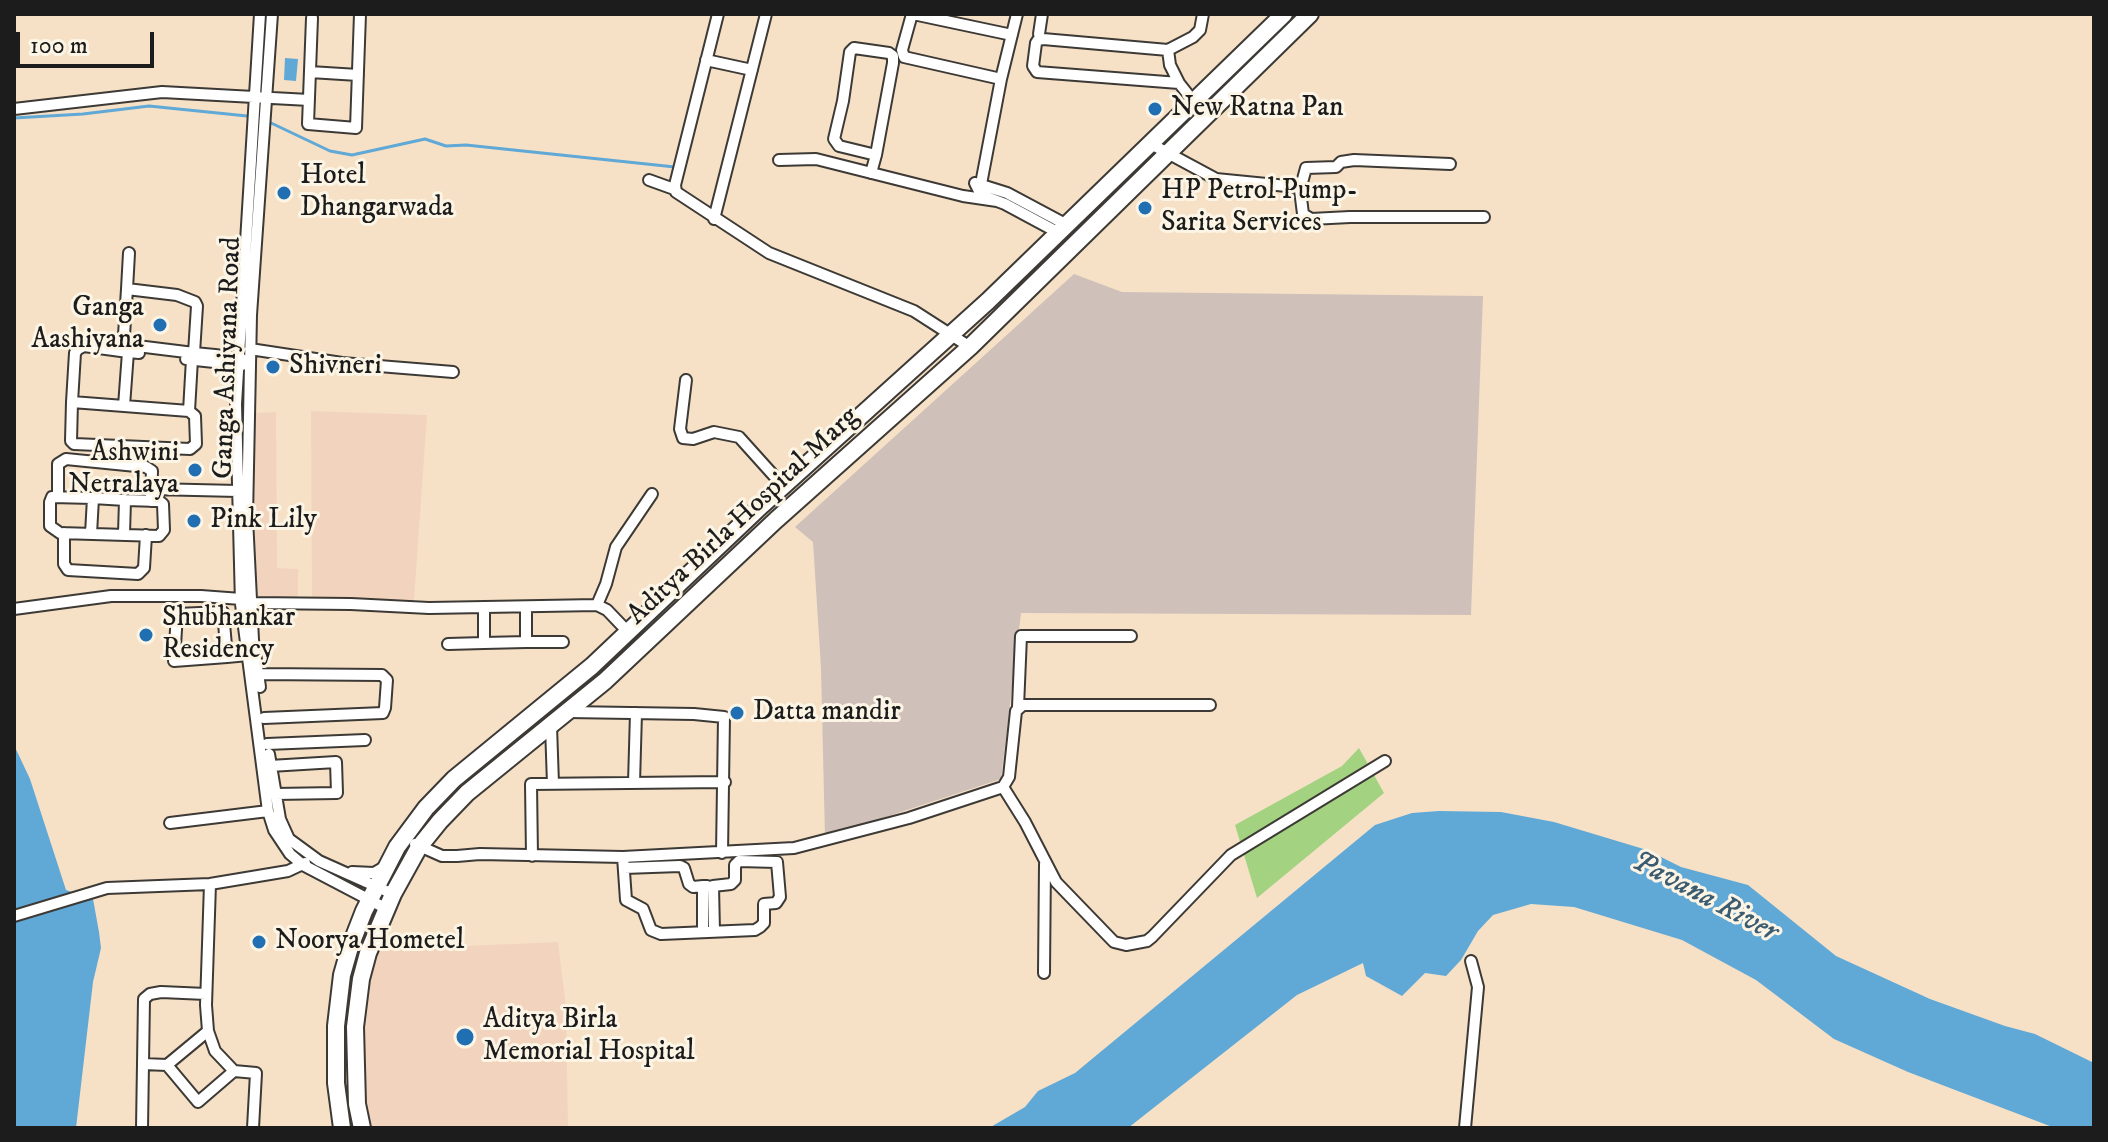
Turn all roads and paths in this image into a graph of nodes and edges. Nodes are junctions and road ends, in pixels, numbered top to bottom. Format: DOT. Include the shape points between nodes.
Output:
graph roads {
  1 [pos="260,14"];
  2 [pos="272,14"];
  3 [pos="360,14"];
  4 [pos="718,14"];
  5 [pos="766,14"];
  6 [pos="913,14"];
  7 [pos="1017,14"];
  8 [pos="1042,14"];
  9 [pos="1203,14"];
  10 [pos="1284,14"];
  11 [pos="1310,14"];
  12 [pos="312,18"];
  13 [pos="1039,34"];
  14 [pos="1012,35"];
  15 [pos="1168,50"];
  16 [pos="706,60"];
  17 [pos="752,70"];
  18 [pos="310,72"];
  19 [pos="358,75"];
  20 [pos="1001,79"];
  21 [pos="1179,83"];
  22 [pos="254,97"];
  23 [pos="266,98"];
  24 [pos="309,100"];
  25 [pos="1194,102"];
  26 [pos="14,109"];
  27 [pos="1151,144"];
  28 [pos="1168,154"];
  29 [pos="876,155"];
  30 [pos="779,160"];
  31 [pos="1450,164"];
  32 [pos="871,173"];
  33 [pos="649,180"];
  34 [pos="674,189"];
  35 [pos="1300,190"];
  36 [pos="999,196"];
  37 [pos="1484,217"];
  38 [pos="714,219"];
  39 [pos="1063,229"];
  40 [pos="129,253"];
  41 [pos="127,289"];
  42 [pos="950,336"];
  43 [pos="970,347"];
  44 [pos="128,352"];
  45 [pos="193,356"];
  46 [pos="245,359"];
  47 [pos="453,372"];
  48 [pos="686,380"];
  49 [pos="72,402"];
  50 [pos="124,406"];
  51 [pos="869,410"];
  52 [pos="189,411"];
  53 [pos="883,424"];
  54 [pos="784,487"];
  55 [pos="238,491"];
  56 [pos="652,494"];
  57 [pos="152,495"];
  58 [pos="58,496"];
  59 [pos="93,498"];
  60 [pos="125,500"];
  61 [pos="762,505"];
  62 [pos="776,520"];
  63 [pos="64,533"];
  64 [pos="91,534"];
  65 [pos="124,534"];
  66 [pos="146,535"];
  67 [pos="246,601"];
  68 [pos="597,605"];
  69 [pos="484,607"];
  70 [pos="526,607"];
  71 [pos="14,609"];
  72 [pos="629,633"];
  73 [pos="1131,636"];
  74 [pos="526,642"];
  75 [pos="563,642"];
  76 [pos="484,643"];
  77 [pos="448,644"];
  78 [pos="248,655"];
  79 [pos="227,657"];
  80 [pos="258,674"];
  81 [pos="556,696"];
  82 [pos="1210,705"];
  83 [pos="1018,707"];
  84 [pos="568,712"];
  85 [pos="636,713"];
  86 [pos="264,718"];
  87 [pos="551,726"];
  88 [pos="365,740"];
  89 [pos="267,744"];
  90 [pos="1385,761"];
  91 [pos="270,766"];
  92 [pos="725,782"];
  93 [pos="634,783"];
  94 [pos="553,784"];
  95 [pos="1003,787"];
  96 [pos="275,794"];
  97 [pos="268,811"];
  98 [pos="170,823"];
  99 [pos="403,837"];
  100 [pos="419,847"];
  101 [pos="722,853"];
  102 [pos="532,856"];
  103 [pos="312,857"];
  104 [pos="624,862"];
  105 [pos="1045,862"];
  106 [pos="303,865"];
  107 [pos="388,865"];
  108 [pos="342,871"];
  109 [pos="210,884"];
  110 [pos="708,886"];
  111 [pos="374,894"];
  112 [pos="390,902"];
  113 [pos="14,916"];
  114 [pos="708,932"];
  115 [pos="1471,961"];
  116 [pos="1044,973"];
  117 [pos="206,994"];
  118 [pos="208,1031"];
  119 [pos="143,1064"];
  120 [pos="167,1065"];
  121 [pos="234,1071"];
  122 [pos="142,1128"];
  123 [pos="253,1128"];
  124 [pos="342,1128"];
  125 [pos="362,1128"];
  126 [pos="1465,1128"];
  1 -- 22 [label="street"];
  2 -- 23 [label="street, Ganga Ashiyana Road"];
  3 -- 19 [label="street"];
  4 -- 16 [label="street"];
  5 -- 17 [label="street"];
  6 -- 14 [label="street"];
  6 -- 20 [label="street" via="904,57"];
  7 -- 14 [label="street"];
  8 -- 13 [label="street"];
  9 -- 15 [label="street" via="1200,30"];
  10 -- 25 [label="main road, Aditya Birla Hospital Marg"];
  11 -- 28 [label="main road, Aditya Birla Hospital Marg"];
  12 -- 18 [label="street"];
  14 -- 20 [label="street"];
  15 -- 21 [label="street"];
  15 -- 21 [label="street" via="1038,40 1033,66 1037,72"];
  16 -- 17 [label="street"];
  16 -- 34 [label="street"];
  17 -- 38 [label="street"];
  18 -- 19 [label="street"];
  18 -- 24 [label="street"];
  19 -- 24 [label="street" via="356,128 308,124"];
  20 -- 36 [label="street" via="981,184 975,183 981,195"];
  21 -- 25 [label="street"];
  22 -- 23 [label="street"];
  22 -- 26 [label="street" via="162,92"];
  22 -- 46 [label="street"];
  23 -- 24 [label="street"];
  23 -- 46 [label="street, Ganga Ashiyana Road"];
  25 -- 27 [label="main road, Aditya Birla Hospital Marg"];
  27 -- 28 [label="street"];
  27 -- 39 [label="main road, Aditya Birla Hospital Marg"];
  28 -- 35 [label="street" via="1216,179 1293,185"];
  28 -- 43 [label="main road, Aditya Birla Hospital Marg"];
  29 -- 29 [label="street" via="839,146 834,139 854,48 893,56"];
  29 -- 32 [label="street"];
  30 -- 32 [label="street" via="806,158"];
  31 -- 35 [label="street" via="1354,160 1306,168"];
  32 -- 36 [label="street" via="971,198"];
  33 -- 34 [label="street"];
  34 -- 38 [label="street"];
  35 -- 37 [label="street" via="1303,214 1311,219"];
  36 -- 39 [label="street"];
  38 -- 42 [label="street" via="769,253 914,311"];
  39 -- 42 [label="main road, Aditya Birla Hospital Marg"];
  40 -- 41 [label="street"];
  41 -- 45 [label="street" via="125,342"];
  41 -- 45 [label="street" via="195,302"];
  42 -- 43 [label="street"];
  42 -- 51 [label="main road, Aditya Birla Hospital Marg"];
  43 -- 53 [label="main road, Aditya Birla Hospital Marg"];
  44 -- 45 [label="street"];
  44 -- 49 [label="street" via="78,349"];
  44 -- 50 [label="street"];
  45 -- 46 [label="street"];
  45 -- 52 [label="street"];
  46 -- 47 [label="street"];
  46 -- 55 [label="street"];
  46 -- 67 [label="street, Ganga Ashiyana Road"];
  48 -- 54 [label="street" via="683,438 714,432 739,437"];
  49 -- 50 [label="street"];
  49 -- 52 [label="street" via="74,444 190,449 196,444 195,416"];
  50 -- 52 [label="street"];
  51 -- 53 [label="main road"];
  51 -- 54 [label="main road, Aditya Birla Hospital Marg"];
  53 -- 62 [label="main road, Aditya Birla Hospital Marg"];
  54 -- 61 [label="main road, Aditya Birla Hospital Marg"];
  55 -- 57 [label="street"];
  55 -- 67 [label="street"];
  56 -- 68 [label="street" via="616,547"];
  57 -- 58 [label="street" via="152,471 146,467 66,459 58,464"];
  57 -- 60 [label="street"];
  57 -- 66 [label="street" via="163,504 164,530 159,536"];
  58 -- 59 [label="street"];
  58 -- 63 [label="street" via="50,502 50,526"];
  59 -- 60 [label="street"];
  59 -- 64 [label="street"];
  60 -- 65 [label="street"];
  61 -- 62 [label="main road"];
  61 -- 72 [label="main road, Aditya Birla Hospital Marg"];
  62 -- 84 [label="main road, Aditya Birla Hospital Marg"];
  63 -- 64 [label="street"];
  63 -- 66 [label="street" via="68,570 138,574 144,568"];
  64 -- 65 [label="street"];
  65 -- 66 [label="street"];
  67 -- 69 [label="street"];
  67 -- 71 [label="street" via="111,596"];
  67 -- 78 [label="street"];
  67 -- 80 [label="street, Ganga Ashiyana Road"];
  68 -- 70 [label="street"];
  68 -- 72 [label="street"];
  69 -- 70 [label="street"];
  69 -- 76 [label="street"];
  70 -- 74 [label="street"];
  72 -- 81 [label="main road, Aditya Birla Hospital Marg"];
  73 -- 83 [label="street" via="1021,636"];
  74 -- 75 [label="street"];
  74 -- 76 [label="street"];
  76 -- 77 [label="street"];
  78 -- 79 [label="street"];
  78 -- 97 [label="street"];
  79 -- 79 [label="street" via="223,612 177,614 174,661"];
  80 -- 86 [label="street, Ganga Ashiyana Road"];
  80 -- 86 [label="street" via="382,675 387,680 383,713"];
  81 -- 84 [label="street"];
  81 -- 99 [label="main road, Aditya Birla Hospital Marg" via="454,779"];
  82 -- 83 [label="street"];
  83 -- 95 [label="street" via="1009,777"];
  84 -- 85 [label="street"];
  84 -- 87 [label="main road, Aditya Birla Hospital Marg"];
  85 -- 92 [label="street" via="724,717"];
  85 -- 93 [label="street"];
  86 -- 89 [label="street, Ganga Ashiyana Road"];
  87 -- 94 [label="street"];
  87 -- 100 [label="main road, Aditya Birla Hospital Marg" via="467,793"];
  88 -- 89 [label="street"];
  89 -- 91 [label="street, Ganga Ashiyana Road"];
  90 -- 105 [label="street" via="1231,855 1147,941 1114,942 1056,882"];
  91 -- 96 [label="street, Ganga Ashiyana Road"];
  91 -- 96 [label="street" via="336,762 337,793"];
  92 -- 93 [label="street"];
  92 -- 101 [label="street"];
  93 -- 94 [label="street"];
  94 -- 102 [label="street" via="531,784"];
  95 -- 101 [label="street" via="794,848"];
  95 -- 105 [label="street"];
  96 -- 103 [label="street, Ganga Ashiyana Road" via="286,834"];
  97 -- 98 [label="street"];
  97 -- 106 [label="street" via="278,838"];
  99 -- 100 [label="street"];
  99 -- 107 [label="main road, Aditya Birla Hospital Marg"];
  100 -- 102 [label="street" via="442,856"];
  100 -- 112 [label="main road, Aditya Birla Hospital Marg"];
  101 -- 104 [label="street"];
  102 -- 104 [label="street"];
  103 -- 106 [label="street"];
  103 -- 108 [label="street, Ganga Ashiyana Road"];
  104 -- 110 [label="street" via="680,866 693,887"];
  104 -- 114 [label="street" via="626,900 643,909 651,930"];
  105 -- 116 [label="street"];
  106 -- 109 [label="street"];
  106 -- 111 [label="street"];
  107 -- 108 [label="street" via="374,873"];
  107 -- 111 [label="main road, Aditya Birla Hospital Marg"];
  108 -- 111 [label="street, Ganga Ashiyana Road"];
  109 -- 113 [label="street" via="107,888"];
  109 -- 117 [label="street"];
  110 -- 114 [label="street"];
  110 -- 114 [label="street" via="731,884 739,861 779,864 780,897 762,906 764,923 755,930"];
  111 -- 112 [label="street"];
  111 -- 112 [label="street"];
  111 -- 124 [label="main road, Aditya Birla Hospital Marg" via="350,947 338,1002 336,1083"];
  112 -- 125 [label="main road, Aditya Birla Hospital Marg" via="368,953 357,1004 356,1082"];
  115 -- 126 [label="street" via="1478,987"];
  117 -- 118 [label="street"];
  117 -- 119 [label="street" via="161,992 144,999"];
  118 -- 120 [label="street"];
  118 -- 121 [label="street" via="215,1051"];
  119 -- 120 [label="street"];
  119 -- 122 [label="street"];
  120 -- 121 [label="street" via="198,1102"];
  121 -- 123 [label="street" via="256,1073"];
}
